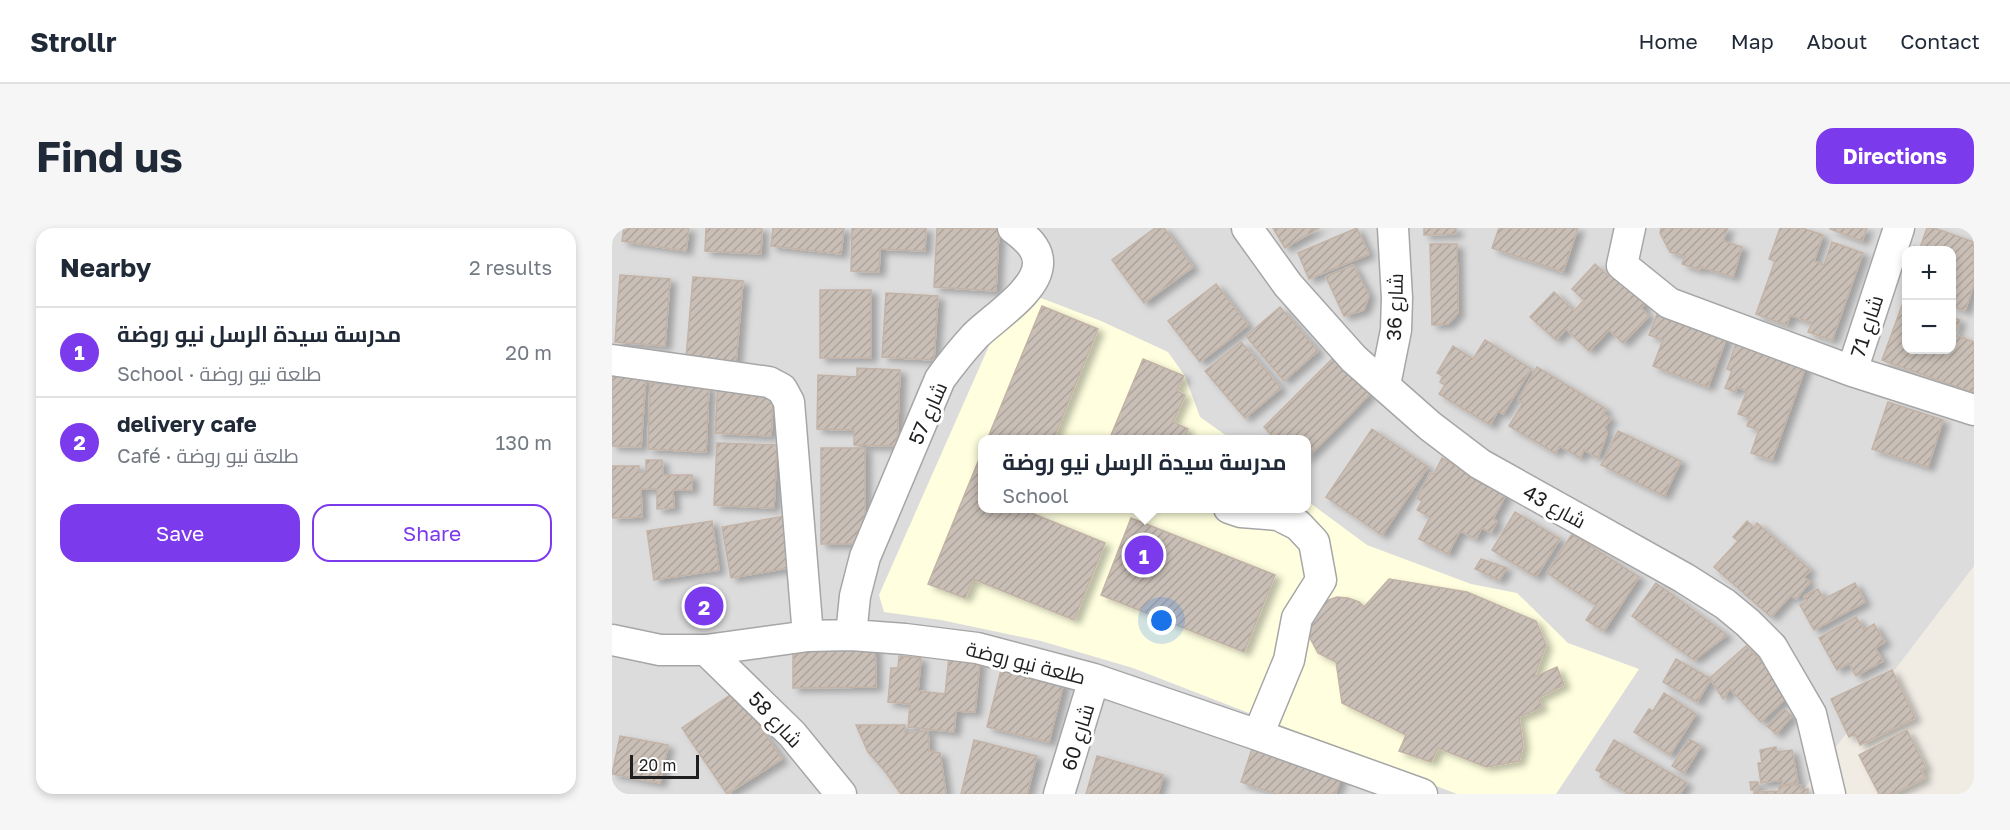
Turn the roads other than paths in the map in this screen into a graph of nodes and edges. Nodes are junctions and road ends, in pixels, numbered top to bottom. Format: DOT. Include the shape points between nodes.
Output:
graph roads {
  1 [pos="1013,228"];
  2 [pos="1247,228"];
  3 [pos="1393,228"];
  4 [pos="1630,228"];
  5 [pos="1899,228"];
  6 [pos="612,360"];
  7 [pos="1852,371"];
  8 [pos="1384,385"];
  9 [pos="1974,410"];
  10 [pos="1253,513"];
  11 [pos="851,635"];
  12 [pos="808,636"];
  13 [pos="612,640"];
  14 [pos="706,650"];
  15 [pos="1094,679"];
  16 [pos="1258,735"];
  17 [pos="1387,788"];
  18 [pos="840,794"];
  19 [pos="1059,794"];
  20 [pos="1422,794"];
  21 [pos="1830,794"];
  1 -- 11 [label="street, شارع 57" via="1035,249 1038,265 1033,279 1021,295 977,334 940,380 865,557"];
  2 -- 8 [label="street, شارع 43" via="1295,293 1354,359"];
  3 -- 8 [label="street, شارع 36" via="1396,330"];
  4 -- 7 [label="street" via="1622,265 1669,303"];
  5 -- 7 [label="street, شارع 71"];
  6 -- 12 [label="street" via="769,382 782,389 789,402"];
  7 -- 9 [label="street, شارع 71"];
  8 -- 21 [label="street, شارع 43" via="1480,464 1684,578 1748,623 1772,647 1811,714"];
  10 -- 16 [label="street" via="1278,515 1298,525 1314,542 1321,580 1297,618 1289,660"];
  11 -- 12 [label="street, طلعة نيو روضة"];
  11 -- 15 [label="street, طلعة نيو روضة" via="976,648"];
  12 -- 14 [label="street, طلعة نيو روضة"];
  13 -- 14 [label="street, طلعة نيو روضة" via="660,650"];
  14 -- 18 [label="street, شارع 58" via="792,734"];
  15 -- 16 [label="street, طلعة نيو روضة"];
  15 -- 19 [label="street, شارع 60"];
  16 -- 17 [label="street, طلعة نيو روضة"];
  17 -- 20 [label="street, طلعة نيو روضة"];
}
